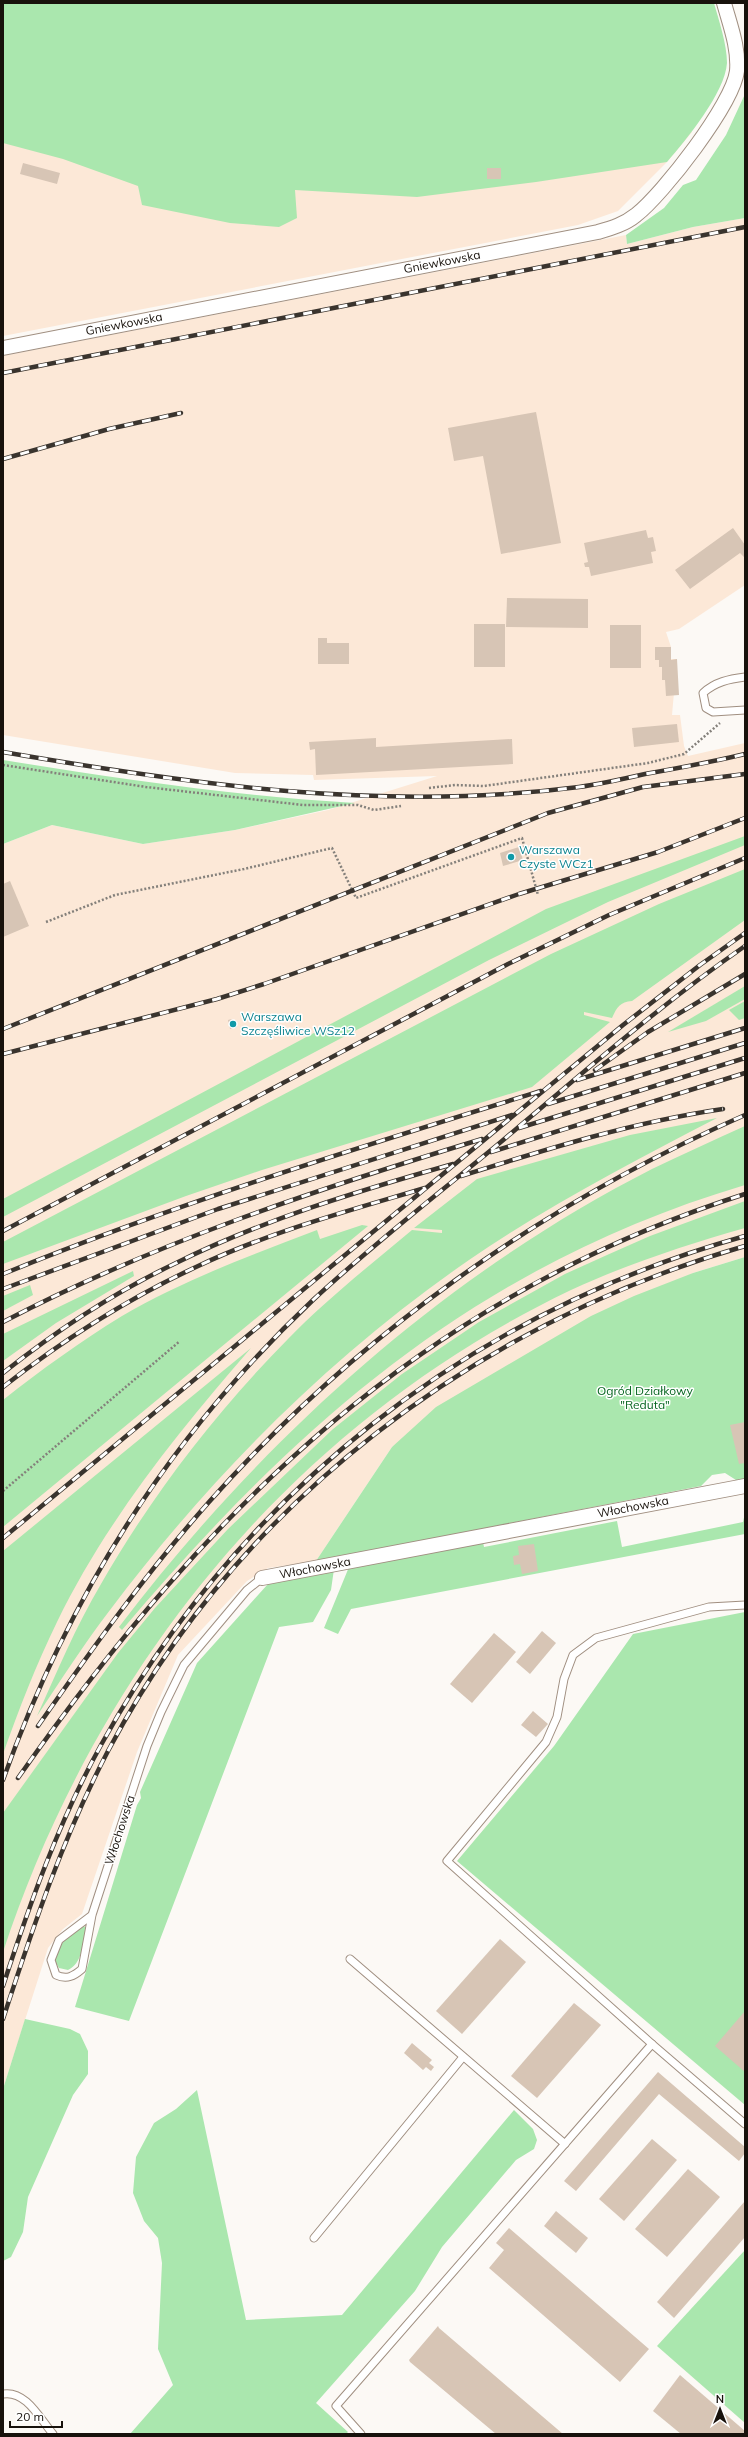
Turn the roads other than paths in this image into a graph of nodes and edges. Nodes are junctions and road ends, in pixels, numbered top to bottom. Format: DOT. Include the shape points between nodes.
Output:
graph roads {
  1 [pos="724,3"];
  2 [pos="3,348"];
  3 [pos="745,677"];
  4 [pos="745,710"];
  5 [pos="745,1486"];
  6 [pos="262,1578"];
  7 [pos="745,1597"];
  8 [pos="742,1604"];
  9 [pos="92,1916"];
  10 [pos="350,1959"];
  11 [pos="652,2044"];
  12 [pos="463,2057"];
  13 [pos="745,2124"];
  14 [pos="565,2144"];
  15 [pos="314,2238"];
  16 [pos="3,2394"];
  17 [pos="53,2434"];
  18 [pos="361,2434"];
  1 -- 2 [label="street, Gniewkowska" via="737,57 736,73 723,108 670,179 638,214 619,225 598,232"];
  3 -- 4 [label="lane" via="710,686 704,694 706,708 713,712"];
  5 -- 6 [label="street, Włochowska"];
  6 -- 9 [label="lane, Włochowska" via="247,1590 184,1665 173,1686 147,1746"];
  7 -- 8 [label="lane"];
  8 -- 11 [label="lane" via="709,1607 596,1638 573,1655 564,1679 557,1717 546,1742 447,1861"];
  9 -- 9 [label="lane, Włochowska" via="82,1969 73,1976 63,1978 56,1975 51,1960 59,1940"];
  10 -- 12 [label="lane"];
  11 -- 13 [label="lane"];
  11 -- 14 [label="lane"];
  12 -- 14 [label="lane"];
  12 -- 15 [label="lane"];
  14 -- 18 [label="lane" via="336,2406"];
  16 -- 17 [label="lane" via="9,2393 24,2399"];
}
